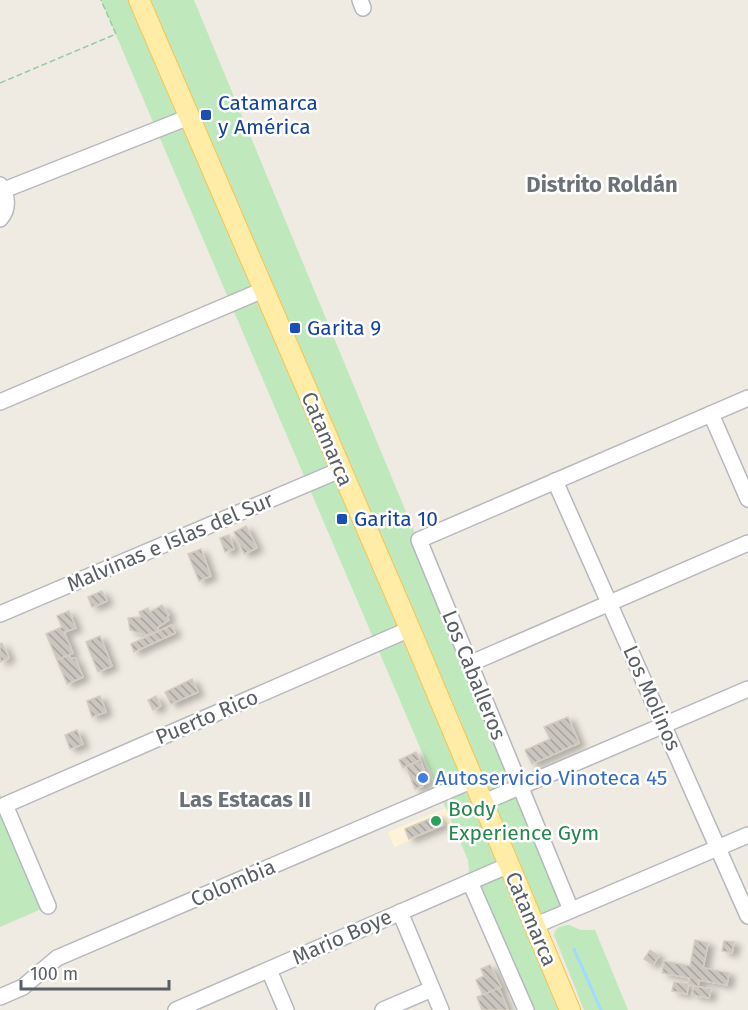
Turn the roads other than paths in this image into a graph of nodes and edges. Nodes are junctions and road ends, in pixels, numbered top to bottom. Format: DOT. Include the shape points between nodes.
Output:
graph roads {
  1 [pos="139,0"];
  2 [pos="189,117"];
  3 [pos="2,188"];
  4 [pos="0,219"];
  5 [pos="263,290"];
  6 [pos="748,398"];
  7 [pos="0,402"];
  8 [pos="711,414"];
  9 [pos="340,470"];
  10 [pos="555,481"];
  11 [pos="748,499"];
  12 [pos="748,543"];
  13 [pos="610,603"];
  14 [pos="0,614"];
  15 [pos="410,629"];
  16 [pos="469,664"];
  17 [pos="748,689"];
  18 [pos="664,725"];
  19 [pos="473,780"];
  20 [pos="520,787"];
  21 [pos="482,803"];
  22 [pos="748,835"];
  23 [pos="718,848"];
  24 [pos="509,865"];
  25 [pos="470,882"];
  26 [pos="48,906"];
  27 [pos="571,910"];
  28 [pos="400,912"];
  29 [pos="748,916"];
  30 [pos="534,926"];
  31 [pos="269,970"];
  32 [pos="432,989"];
  33 [pos="0,997"];
  34 [pos="176,1010"];
  35 [pos="286,1010"];
  36 [pos="383,1010"];
  37 [pos="441,1010"];
  38 [pos="526,1010"];
  39 [pos="570,1010"];
  1 -- 2 [label="main road, Catamarca"];
  2 -- 3 [label="street"];
  2 -- 5 [label="main road, Catamarca"];
  3 -- 4 [label="street" via="6,207"];
  5 -- 7 [label="street"];
  5 -- 9 [label="main road, Catamarca"];
  6 -- 8 [label="street"];
  8 -- 10 [label="street"];
  8 -- 11 [label="street"];
  9 -- 14 [label="street, Malvinas e Islas del Sur"];
  9 -- 15 [label="main road, Catamarca"];
  10 -- 13 [label="street, Los Molinos"];
  10 -- 16 [label="street, Los Caballeros" via="419,540"];
  12 -- 13 [label="street"];
  13 -- 16 [label="street"];
  13 -- 18 [label="street, Los Molinos"];
  15 -- 19 [label="main road, Catamarca"];
  15 -- 26 [label="street, Puerto Rico" via="5,805"];
  16 -- 20 [label="street, Los Caballeros"];
  17 -- 18 [label="street"];
  18 -- 20 [label="street"];
  18 -- 23 [label="street, Los Molinos"];
  19 -- 21 [label="main road, Catamarca"];
  19 -- 33 [label="street, Colombia" via="57,958 23,987"];
  20 -- 21 [label="street"];
  20 -- 27 [label="street, Los Caballeros"];
  21 -- 24 [label="main road, Catamarca"];
  22 -- 23 [label="street"];
  23 -- 27 [label="street"];
  23 -- 29 [label="street, Los Molinos"];
  24 -- 25 [label="street, Mario Boye"];
  24 -- 30 [label="main road, Catamarca"];
  25 -- 28 [label="street, Mario Boye"];
  25 -- 38 [label="street"];
  27 -- 30 [label="street"];
  28 -- 31 [label="street, Mario Boye"];
  28 -- 32 [label="street"];
  30 -- 39 [label="main road, Catamarca"];
  31 -- 34 [label="street, Mario Boye"];
  31 -- 35 [label="street"];
  32 -- 36 [label="street"];
  32 -- 37 [label="street"];
}
